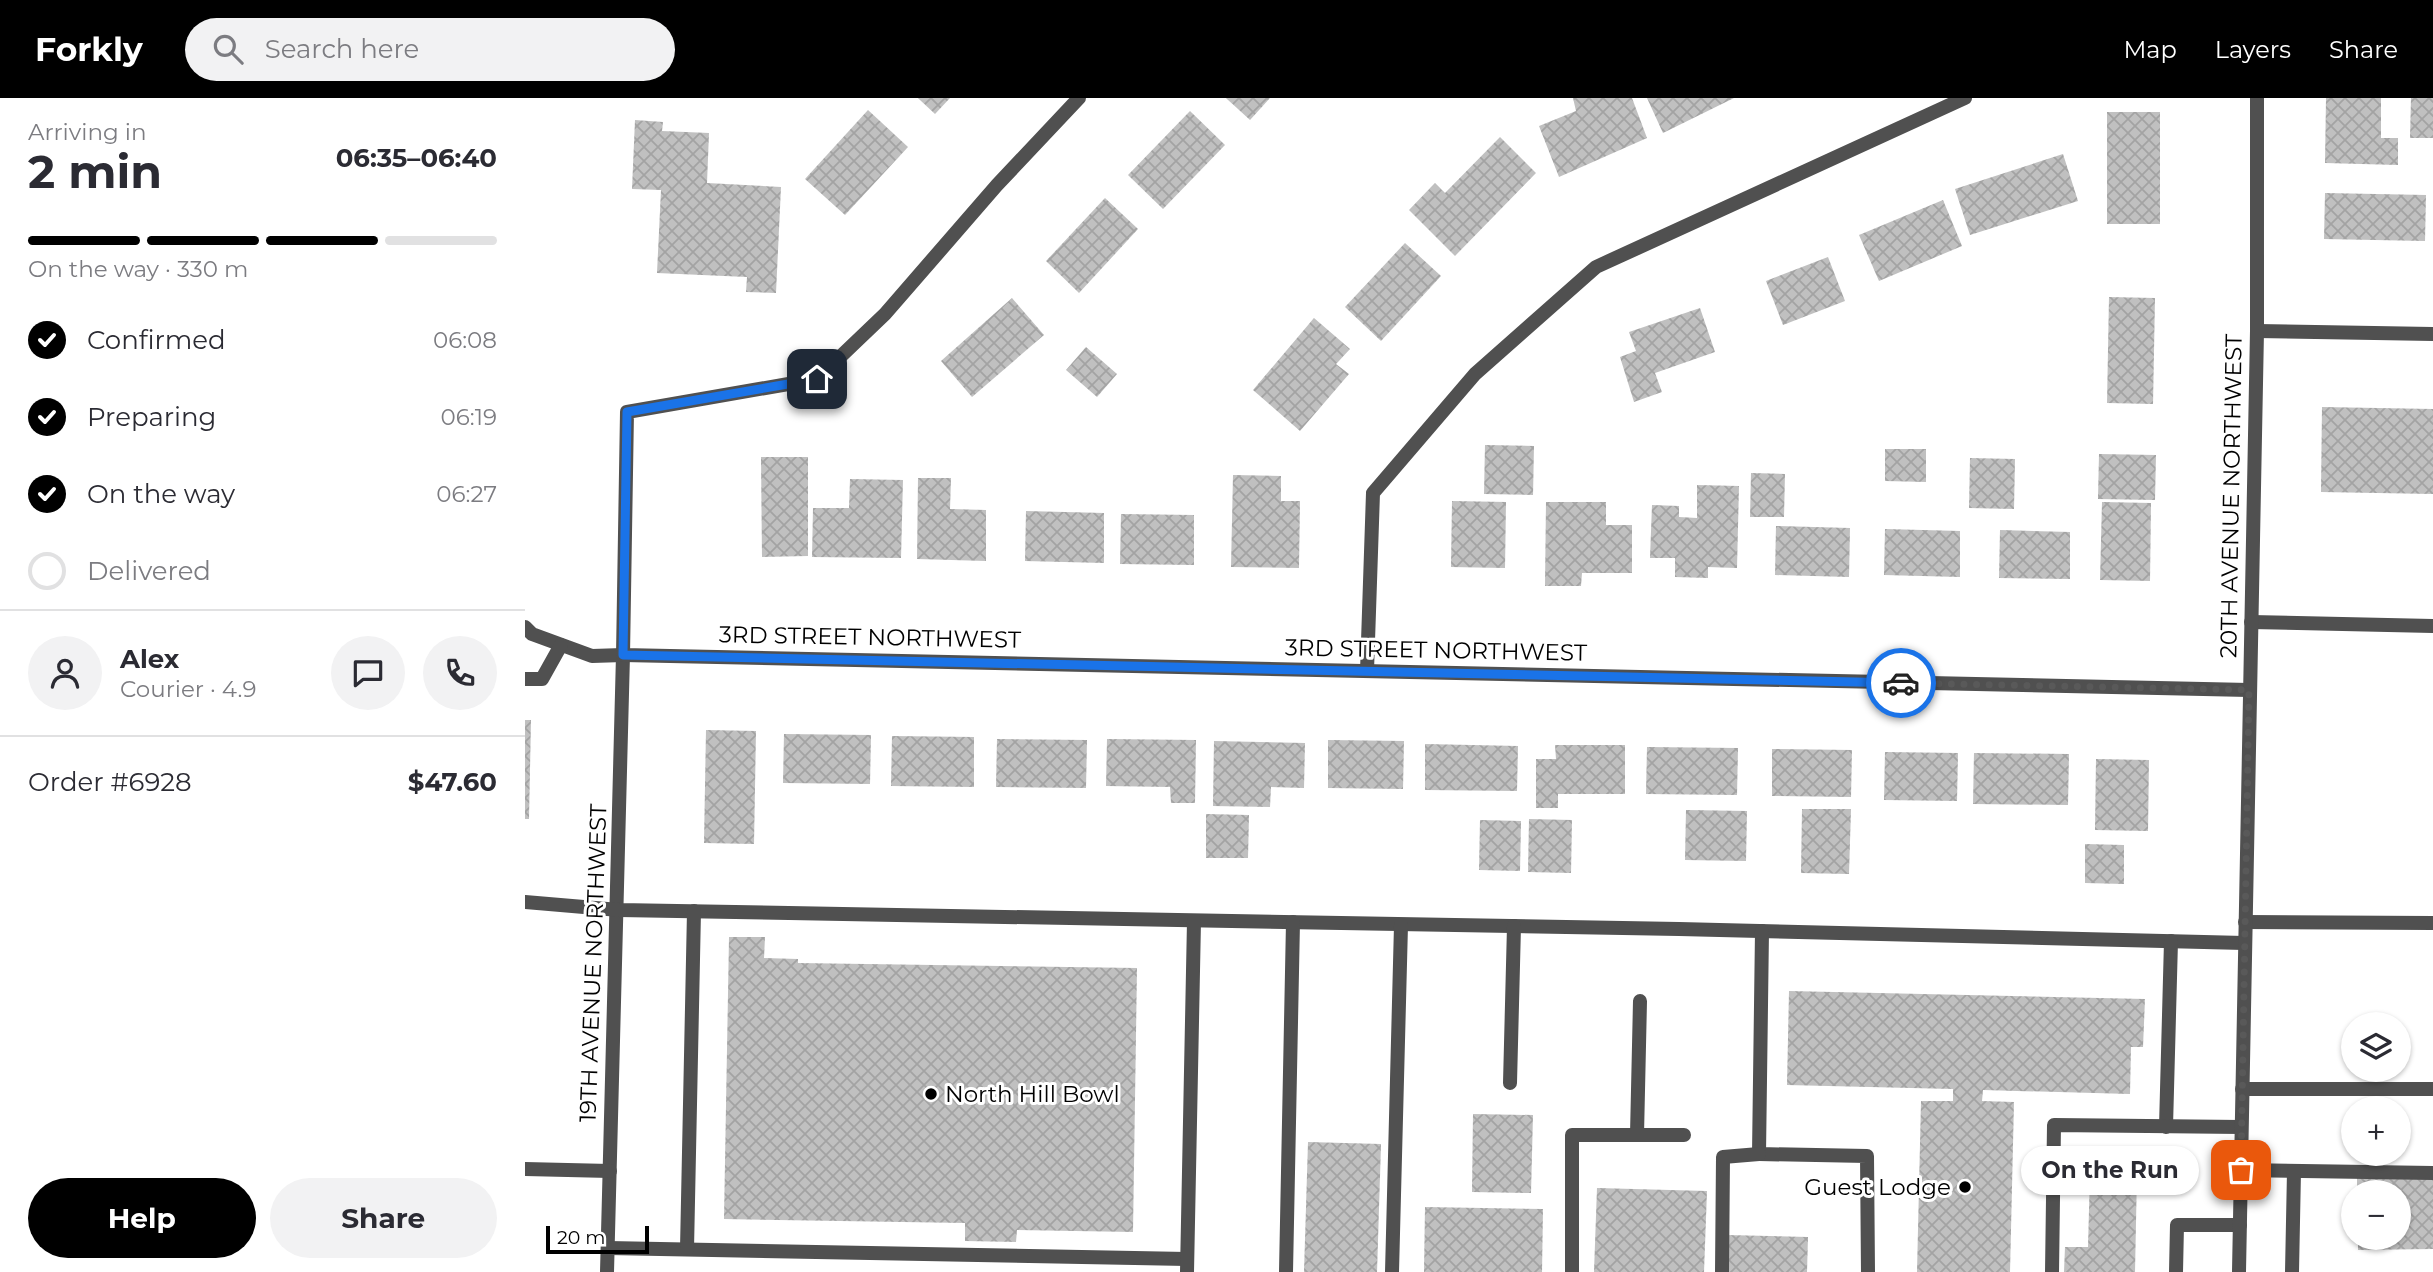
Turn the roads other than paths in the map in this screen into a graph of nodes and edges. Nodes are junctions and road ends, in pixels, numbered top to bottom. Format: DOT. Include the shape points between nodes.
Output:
graph roads {
  1 [pos="1079,98"];
  2 [pos="1965,98"];
  3 [pos="2257,98"];
  4 [pos="2257,331"];
  5 [pos="2433,334"];
  6 [pos="2251,622"];
  7 [pos="2433,626"];
  8 [pos="525,627"];
  9 [pos="561,645"];
  10 [pos="623,655"];
  11 [pos="1367,671"];
  12 [pos="525,679"];
  13 [pos="2249,690"];
  14 [pos="525,902"];
  15 [pos="619,910"];
  16 [pos="694,911"];
  17 [pos="1194,920"];
  18 [pos="1293,922"];
  19 [pos="2245,922"];
  20 [pos="2433,923"];
  21 [pos="1401,925"];
  22 [pos="1514,926"];
  23 [pos="1762,931"];
  24 [pos="2171,941"];
  25 [pos="2245,943"];
  26 [pos="1640,1001"];
  27 [pos="1510,1083"];
  28 [pos="2242,1089"];
  29 [pos="2433,1090"];
  30 [pos="2241,1126"];
  31 [pos="2166,1127"];
  32 [pos="1637,1135"];
  33 [pos="1684,1135"];
  34 [pos="1759,1154"];
  35 [pos="525,1169"];
  36 [pos="2241,1170"];
  37 [pos="610,1171"];
  38 [pos="2294,1171"];
  39 [pos="2433,1173"];
  40 [pos="2239,1226"];
  41 [pos="608,1248"];
  42 [pos="687,1249"];
  43 [pos="1187,1266"];
  44 [pos="607,1272"];
  45 [pos="1286,1272"];
  46 [pos="1392,1272"];
  47 [pos="1571,1272"];
  48 [pos="1723,1272"];
  49 [pos="1868,1272"];
  50 [pos="2053,1272"];
  51 [pos="2176,1272"];
  52 [pos="2239,1272"];
  53 [pos="2292,1272"];
  1 -- 10 [label="street, 19TH AVENUE NORTHWEST" via="885,314 817,379 627,412"];
  2 -- 11 [label="street" via="1596,267 1475,374 1373,494"];
  3 -- 4 [label="street, 20TH AVENUE NORTHWEST"];
  4 -- 5 [label="street"];
  4 -- 6 [label="street, 20TH AVENUE NORTHWEST"];
  6 -- 7 [label="street"];
  6 -- 13 [label="street, 20TH AVENUE NORTHWEST"];
  8 -- 9 [label="street, 3RD STREET NORTHWEST"];
  9 -- 10 [label="street, 3RD STREET NORTHWEST" via="592,656"];
  9 -- 12 [label="street" via="542,679"];
  10 -- 11 [label="street, 3RD STREET NORTHWEST"];
  10 -- 15 [label="street, 19TH AVENUE NORTHWEST"];
  11 -- 13 [label="street, 3RD STREET NORTHWEST"];
  13 -- 19 [label="street, 20TH AVENUE NORTHWEST"];
  14 -- 15 [label="street"];
  15 -- 16 [label="street"];
  15 -- 37 [label="street, 19TH AVENUE NORTHWEST"];
  16 -- 17 [label="street"];
  16 -- 42 [label="street"];
  17 -- 18 [label="street"];
  17 -- 43 [label="street"];
  18 -- 21 [label="street"];
  18 -- 45 [label="street"];
  19 -- 20 [label="street"];
  19 -- 25 [label="street, 20TH AVENUE NORTHWEST"];
  21 -- 22 [label="street"];
  21 -- 46 [label="street"];
  22 -- 23 [label="street"];
  22 -- 27 [label="street"];
  23 -- 24 [label="street"];
  23 -- 34 [label="street"];
  24 -- 25 [label="street"];
  24 -- 31 [label="street"];
  25 -- 28 [label="street, 20TH AVENUE NORTHWEST"];
  26 -- 32 [label="street"];
  28 -- 29 [label="street"];
  28 -- 30 [label="street, 20TH AVENUE NORTHWEST"];
  30 -- 31 [label="street"];
  30 -- 36 [label="street, 20TH AVENUE NORTHWEST"];
  31 -- 50 [label="street" via="2054,1125"];
  32 -- 33 [label="street"];
  32 -- 47 [label="street" via="1572,1135"];
  34 -- 48 [label="street" via="1723,1157"];
  34 -- 49 [label="street" via="1867,1156"];
  35 -- 37 [label="street"];
  36 -- 38 [label="street"];
  36 -- 40 [label="street, 20TH AVENUE NORTHWEST"];
  37 -- 41 [label="street, 19TH AVENUE NORTHWEST"];
  38 -- 39 [label="street"];
  38 -- 53 [label="street"];
  40 -- 51 [label="street" via="2177,1225"];
  40 -- 52 [label="street, 20TH AVENUE NORTHWEST"];
  41 -- 42 [label="street"];
  41 -- 44 [label="street, 19TH AVENUE NORTHWEST"];
  42 -- 43 [label="street"];
}
